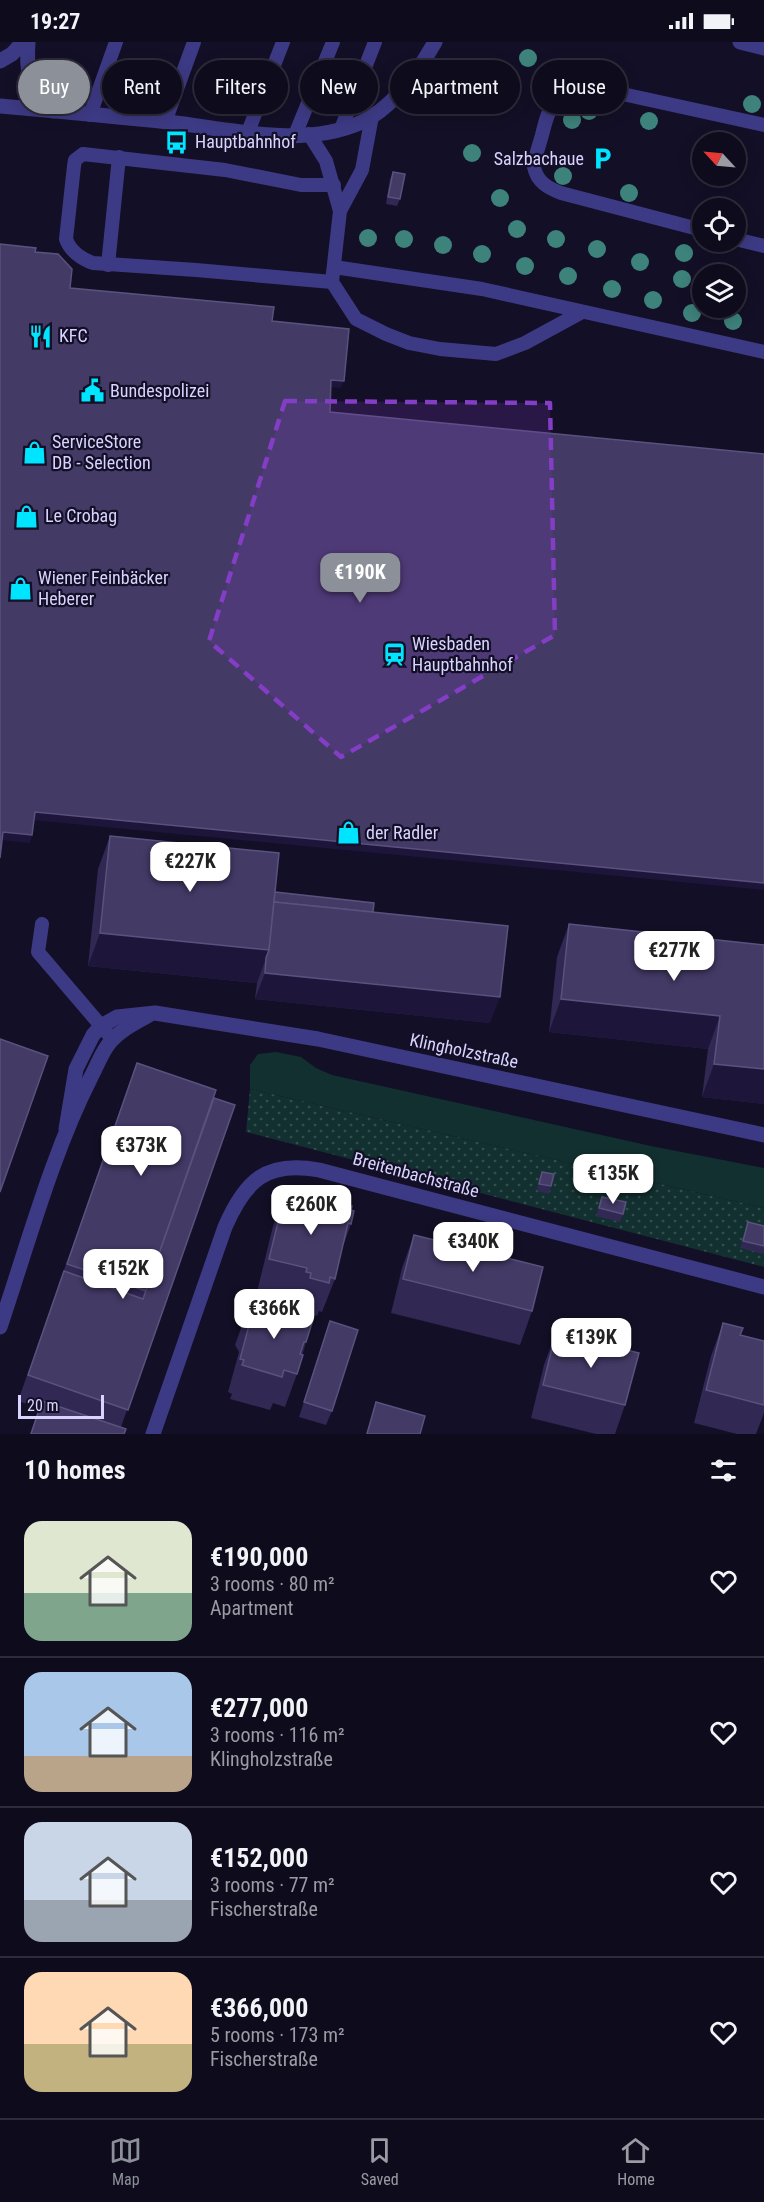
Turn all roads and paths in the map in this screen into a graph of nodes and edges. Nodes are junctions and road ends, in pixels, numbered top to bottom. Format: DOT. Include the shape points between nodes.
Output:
graph roads {
  1 [pos="23,42"];
  2 [pos="28,42"];
  3 [pos="116,42"];
  4 [pos="194,42"];
  5 [pos="283,42"];
  6 [pos="333,42"];
  7 [pos="375,42"];
  8 [pos="740,42"];
  9 [pos="435,44"];
  10 [pos="764,48"];
  11 [pos="27,60"];
  12 [pos="0,61"];
  13 [pos="0,106"];
  14 [pos="18,108"];
  15 [pos="81,114"];
  16 [pos="90,115"];
  17 [pos="372,116"];
  18 [pos="165,122"];
  19 [pos="764,125"];
  20 [pos="341,129"];
  21 [pos="248,132"];
  22 [pos="302,135"];
  23 [pos="119,157"];
  24 [pos="334,185"];
  25 [pos="340,211"];
  26 [pos="692,227"];
  27 [pos="746,242"];
  28 [pos="764,246"];
  29 [pos="108,265"];
  30 [pos="334,267"];
  31 [pos="332,282"];
  32 [pos="582,312"];
  33 [pos="764,352"];
  34 [pos="42,924"];
  35 [pos="155,1013"];
  36 [pos="101,1026"];
  37 [pos="112,1039"];
  38 [pos="66,1129"];
  39 [pos="764,1135"];
  40 [pos="764,1287"];
  41 [pos="4,1300"];
  42 [pos="0,1327"];
  43 [pos="153,1434"];
  1 -- 12 [label="street"];
  2 -- 11 [label="street"];
  3 -- 16 [label="lane"];
  4 -- 18 [label="lane"];
  5 -- 21 [label="lane"];
  6 -- 22 [label="lane"];
  7 -- 20 [label="lane"];
  8 -- 10 [label="street"];
  9 -- 17 [label="street" via="408,83"];
  13 -- 14 [label="street"];
  15 -- 16 [label="street"];
  16 -- 18 [label="street"];
  17 -- 20 [label="street"];
  17 -- 25 [label="lane" via="362,170"];
  18 -- 21 [label="street"];
  19 -- 26 [label="lane" via="586,86 567,91 548,111 534,167 544,184 561,193"];
  20 -- 22 [label="street"];
  21 -- 22 [label="street"];
  22 -- 24 [label="lane" via="324,156"];
  23 -- 24 [label="lane" via="225,170 301,185"];
  23 -- 29 [label="lane"];
  23 -- 29 [label="lane" via="83,154 75,160 66,239 71,249 86,261"];
  24 -- 25 [label="lane"];
  25 -- 30 [label="lane"];
  27 -- 28 [label="lane"];
  29 -- 31 [label="lane"];
  30 -- 31 [label="lane"];
  30 -- 32 [label="lane" via="482,289"];
  31 -- 32 [label="lane" via="356,318 409,343 440,349 496,354"];
  32 -- 33 [label="lane"];
  34 -- 36 [label="lane" via="38,952"];
  35 -- 36 [label="street, Klingholzstraße" via="117,1017"];
  35 -- 37 [label="street" via="126,1027"];
  35 -- 39 [label="street, Klingholzstraße" via="318,1039"];
  36 -- 37 [label="lane"];
  36 -- 38 [label="street" via="76,1069"];
  37 -- 38 [label="street"];
  38 -- 41 [label="street"];
  40 -- 43 [label="street, Breitenbachstraße" via="319,1170 287,1167 267,1172 247,1187 230,1216"];
  41 -- 42 [label="street"];
}
